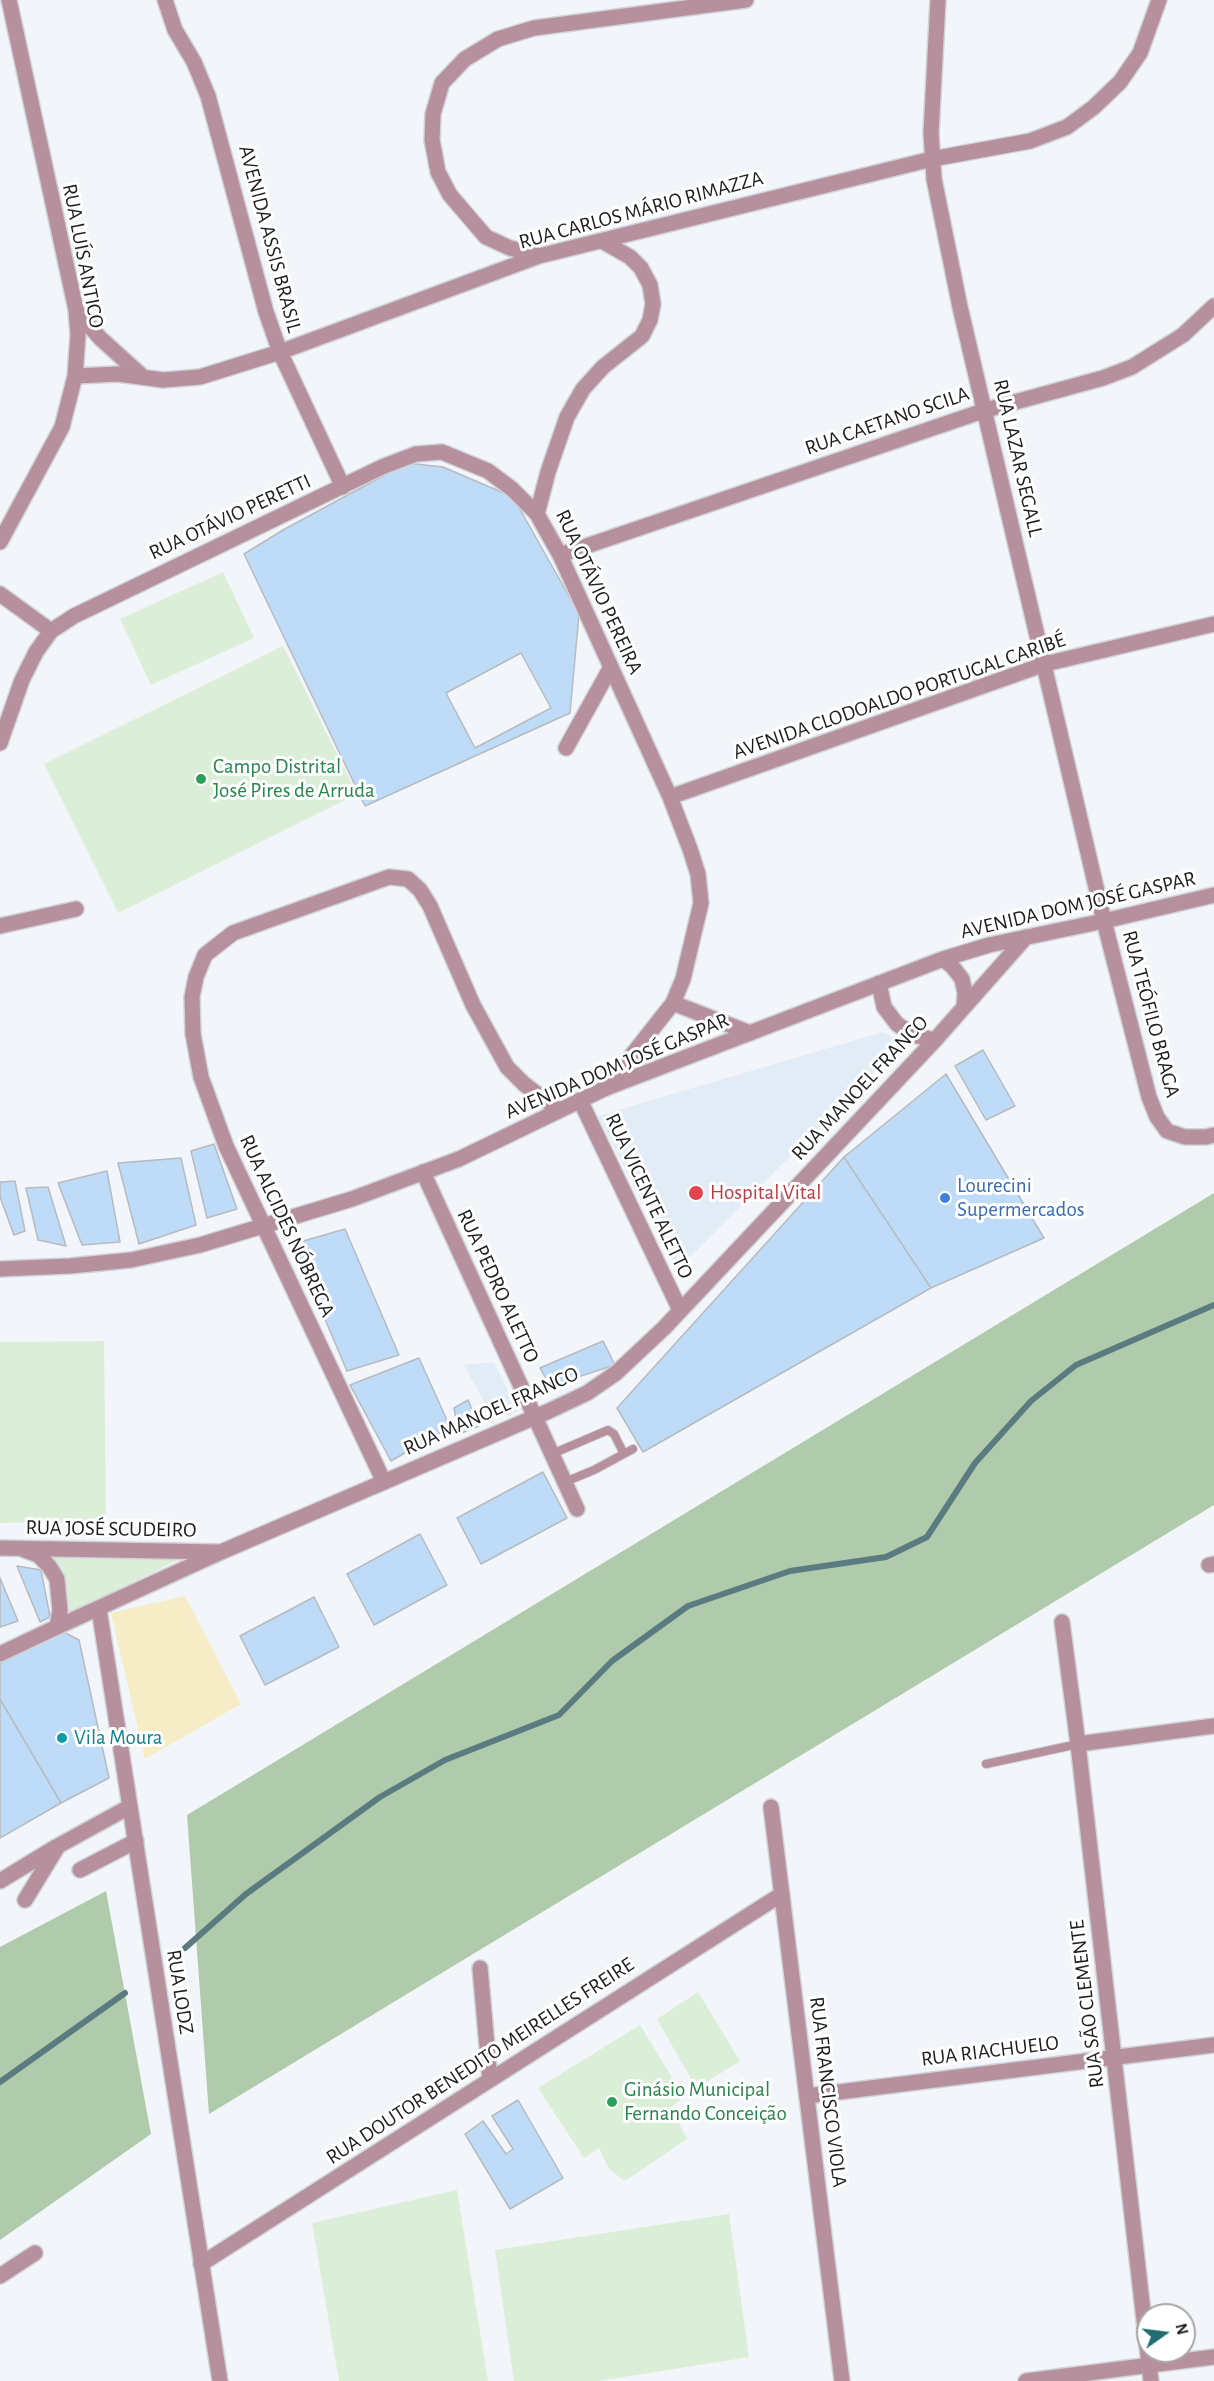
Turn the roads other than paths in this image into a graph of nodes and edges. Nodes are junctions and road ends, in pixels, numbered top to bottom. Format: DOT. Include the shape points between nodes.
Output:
graph roads {
  1 [pos="9,0"];
  2 [pos="165,0"];
  3 [pos="746,0"];
  4 [pos="938,0"];
  5 [pos="1159,0"];
  6 [pos="932,159"];
  7 [pos="602,241"];
  8 [pos="539,256"];
  9 [pos="1214,306"];
  10 [pos="76,310"];
  11 [pos="280,352"];
  12 [pos="75,376"];
  13 [pos="142,376"];
  14 [pos="986,410"];
  15 [pos="343,487"];
  16 [pos="537,514"];
  17 [pos="0,542"];
  18 [pos="560,555"];
  19 [pos="0,594"];
  20 [pos="1214,624"];
  21 [pos="51,631"];
  22 [pos="1045,664"];
  23 [pos="611,667"];
  24 [pos="0,743"];
  25 [pos="566,748"];
  26 [pos="670,797"];
  27 [pos="1214,895"];
  28 [pos="76,909"];
  29 [pos="1104,921"];
  30 [pos="0,926"];
  31 [pos="1026,937"];
  32 [pos="943,959"];
  33 [pos="879,983"];
  34 [pos="673,1003"];
  35 [pos="964,1007"];
  36 [pos="750,1033"];
  37 [pos="935,1040"];
  38 [pos="606,1088"];
  39 [pos="580,1100"];
  40 [pos="558,1110"];
  41 [pos="1214,1135"];
  42 [pos="423,1172"];
  43 [pos="265,1226"];
  44 [pos="0,1269"];
  45 [pos="680,1310"];
  46 [pos="535,1417"];
  47 [pos="633,1449"];
  48 [pos="552,1454"];
  49 [pos="624,1454"];
  50 [pos="384,1482"];
  51 [pos="565,1482"];
  52 [pos="577,1509"];
  53 [pos="0,1548"];
  54 [pos="18,1548"];
  55 [pos="221,1552"];
  56 [pos="99,1609"];
  57 [pos="1062,1622"];
  58 [pos="57,1627"];
  59 [pos="0,1654"];
  60 [pos="1214,1725"];
  61 [pos="1078,1744"];
  62 [pos="986,1764"];
  63 [pos="129,1807"];
  64 [pos="771,1807"];
  65 [pos="136,1841"];
  66 [pos="58,1846"];
  67 [pos="80,1870"];
  68 [pos="0,1881"];
  69 [pos="782,1894"];
  70 [pos="25,1900"];
  71 [pos="480,1968"];
  72 [pos="1214,2045"];
  73 [pos="1115,2057"];
  74 [pos="490,2080"];
  75 [pos="807,2096"];
  76 [pos="35,2253"];
  77 [pos="201,2264"];
  78 [pos="0,2276"];
  79 [pos="1214,2357"];
  80 [pos="1150,2373"];
  81 [pos="220,2381"];
  82 [pos="842,2381"];
  83 [pos="1026,2381"];
  1 -- 10 [label="street, RUA LUÍS ANTICO"];
  2 -- 11 [label="street, AVENIDA ASSIS BRASIL" via="175,30 208,96"];
  3 -- 8 [label="street" via="534,28 498,39 465,59 442,83 433,114 432,140 438,172 450,195 486,237"];
  4 -- 6 [label="street, RUA LAZAR SEGALL"];
  5 -- 6 [label="street, RUA CARLOS MÁRIO RIMAZZA" via="1140,53 1120,82 1067,127 1030,141"];
  6 -- 7 [label="street, RUA CARLOS MÁRIO RIMAZZA"];
  6 -- 14 [label="street, RUA LAZAR SEGALL" via="944,236"];
  7 -- 8 [label="street, RUA CARLOS MÁRIO RIMAZZA"];
  7 -- 16 [label="street, RUA OTÁVIO PEREIRA" via="641,268 650,285 650,320 642,336 603,367 583,389 567,417"];
  8 -- 11 [label="street, RUA CARLOS MÁRIO RIMAZZA"];
  9 -- 14 [label="street, RUA CAETANO SCILA" via="1183,335 1132,367"];
  10 -- 12 [label="street, RUA LUÍS ANTICO"];
  10 -- 13 [label="street"];
  11 -- 13 [label="street, RUA CARLOS MÁRIO RIMAZZA" via="200,377 163,380"];
  11 -- 15 [label="street, AVENIDA ASSIS BRASIL"];
  12 -- 13 [label="street, RUA CARLOS MÁRIO RIMAZZA"];
  12 -- 17 [label="street, RUA LUÍS ANTICO" via="62,427"];
  14 -- 18 [label="street, RUA CAETANO SCILA"];
  14 -- 22 [label="street, RUA LAZAR SEGALL"];
  15 -- 16 [label="street, RUA OTÁVIO PERETTI" via="416,454 442,452 488,471"];
  15 -- 21 [label="street, RUA OTÁVIO PERETTI" via="114,595"];
  16 -- 18 [label="street, RUA OTÁVIO PEREIRA"];
  18 -- 23 [label="street, RUA OTÁVIO PEREIRA"];
  19 -- 21 [label="street"];
  20 -- 22 [label="street, AVENIDA CLODOALDO PORTUGAL CARIBÉ"];
  21 -- 24 [label="street, RUA OTÁVIO PERETTI" via="22,680"];
  22 -- 26 [label="street, AVENIDA CLODOALDO PORTUGAL CARIBÉ"];
  22 -- 29 [label="street, RUA LAZAR SEGALL"];
  23 -- 25 [label="street"];
  23 -- 26 [label="street, RUA OTÁVIO PEREIRA"];
  26 -- 34 [label="street, RUA OTÁVIO PEREIRA" via="698,874 700,903 683,979"];
  27 -- 29 [label="street, AVENIDA DOM JOSÉ GASPAR"];
  28 -- 30 [label="street"];
  29 -- 31 [label="street, AVENIDA DOM JOSÉ GASPAR"];
  29 -- 41 [label="street, RUA TEÓFILO BRAGA" via="1157,1117 1167,1131 1185,1137"];
  31 -- 32 [label="street, AVENIDA DOM JOSÉ GASPAR"];
  31 -- 35 [label="street, RUA MANOEL FRANCO"];
  32 -- 33 [label="street, AVENIDA DOM JOSÉ GASPAR"];
  32 -- 35 [label="street" via="962,980"];
  33 -- 36 [label="street, AVENIDA DOM JOSÉ GASPAR"];
  33 -- 37 [label="street" via="884,1007 897,1024 913,1035"];
  34 -- 36 [label="street"];
  34 -- 38 [label="street, RUA OTÁVIO PEREIRA"];
  35 -- 37 [label="street, RUA MANOEL FRANCO"];
  36 -- 38 [label="street, AVENIDA DOM JOSÉ GASPAR"];
  37 -- 45 [label="street, RUA MANOEL FRANCO"];
  38 -- 39 [label="street, AVENIDA DOM JOSÉ GASPAR"];
  39 -- 40 [label="street, AVENIDA DOM JOSÉ GASPAR"];
  39 -- 45 [label="street, RUA VICENTE ALETTO"];
  40 -- 42 [label="street, AVENIDA DOM JOSÉ GASPAR" via="459,1159"];
  40 -- 43 [label="street, RUA ALCIDES NÓBREGA" via="507,1067 473,1005 430,906 408,879 389,877 233,933 205,955 196,977 193,1034 201,1077 226,1146"];
  42 -- 43 [label="street, AVENIDA DOM JOSÉ GASPAR"];
  42 -- 46 [label="street, RUA PEDRO ALETTO"];
  43 -- 44 [label="street, AVENIDA DOM JOSÉ GASPAR" via="131,1260"];
  43 -- 50 [label="street, RUA ALCIDES NÓBREGA"];
  45 -- 46 [label="street, RUA MANOEL FRANCO" via="616,1373 587,1393"];
  46 -- 48 [label="street, RUA PEDRO ALETTO"];
  46 -- 50 [label="street, RUA MANOEL FRANCO"];
  47 -- 49 [label="lane"];
  48 -- 49 [label="lane" via="608,1430 615,1434"];
  48 -- 51 [label="street, RUA PEDRO ALETTO"];
  49 -- 51 [label="lane"];
  50 -- 55 [label="street, RUA MANOEL FRANCO"];
  51 -- 52 [label="street, RUA PEDRO ALETTO"];
  53 -- 54 [label="street, RUA JOSÉ SCUDEIRO"];
  54 -- 55 [label="street, RUA JOSÉ SCUDEIRO"];
  54 -- 58 [label="street" via="38,1555 57,1579"];
  55 -- 56 [label="street, RUA MANOEL FRANCO"];
  56 -- 58 [label="street, RUA MANOEL FRANCO"];
  56 -- 63 [label="street, RUA LODZ"];
  57 -- 61 [label="street, RUA SÃO CLEMENTE"];
  58 -- 59 [label="street, RUA MANOEL FRANCO"];
  60 -- 61 [label="street"];
  61 -- 62 [label="lane"];
  61 -- 73 [label="street, RUA SÃO CLEMENTE"];
  63 -- 65 [label="street, RUA LODZ"];
  63 -- 66 [label="street"];
  64 -- 69 [label="street, RUA FRANCISCO VIOLA"];
  65 -- 67 [label="street"];
  65 -- 77 [label="street, RUA LODZ"];
  66 -- 68 [label="street"];
  66 -- 70 [label="street"];
  69 -- 74 [label="street, RUA DOUTOR BENEDITO MEIRELLES FREIRE"];
  69 -- 75 [label="street, RUA FRANCISCO VIOLA"];
  71 -- 74 [label="street"];
  72 -- 73 [label="street, RUA RIACHUELO"];
  73 -- 75 [label="street, RUA RIACHUELO"];
  73 -- 80 [label="street, RUA SÃO CLEMENTE"];
  74 -- 77 [label="street, RUA DOUTOR BENEDITO MEIRELLES FREIRE"];
  75 -- 82 [label="street, RUA FRANCISCO VIOLA"];
  76 -- 78 [label="street"];
  77 -- 81 [label="street, RUA LODZ"];
  79 -- 80 [label="street"];
  80 -- 83 [label="street"];
}
